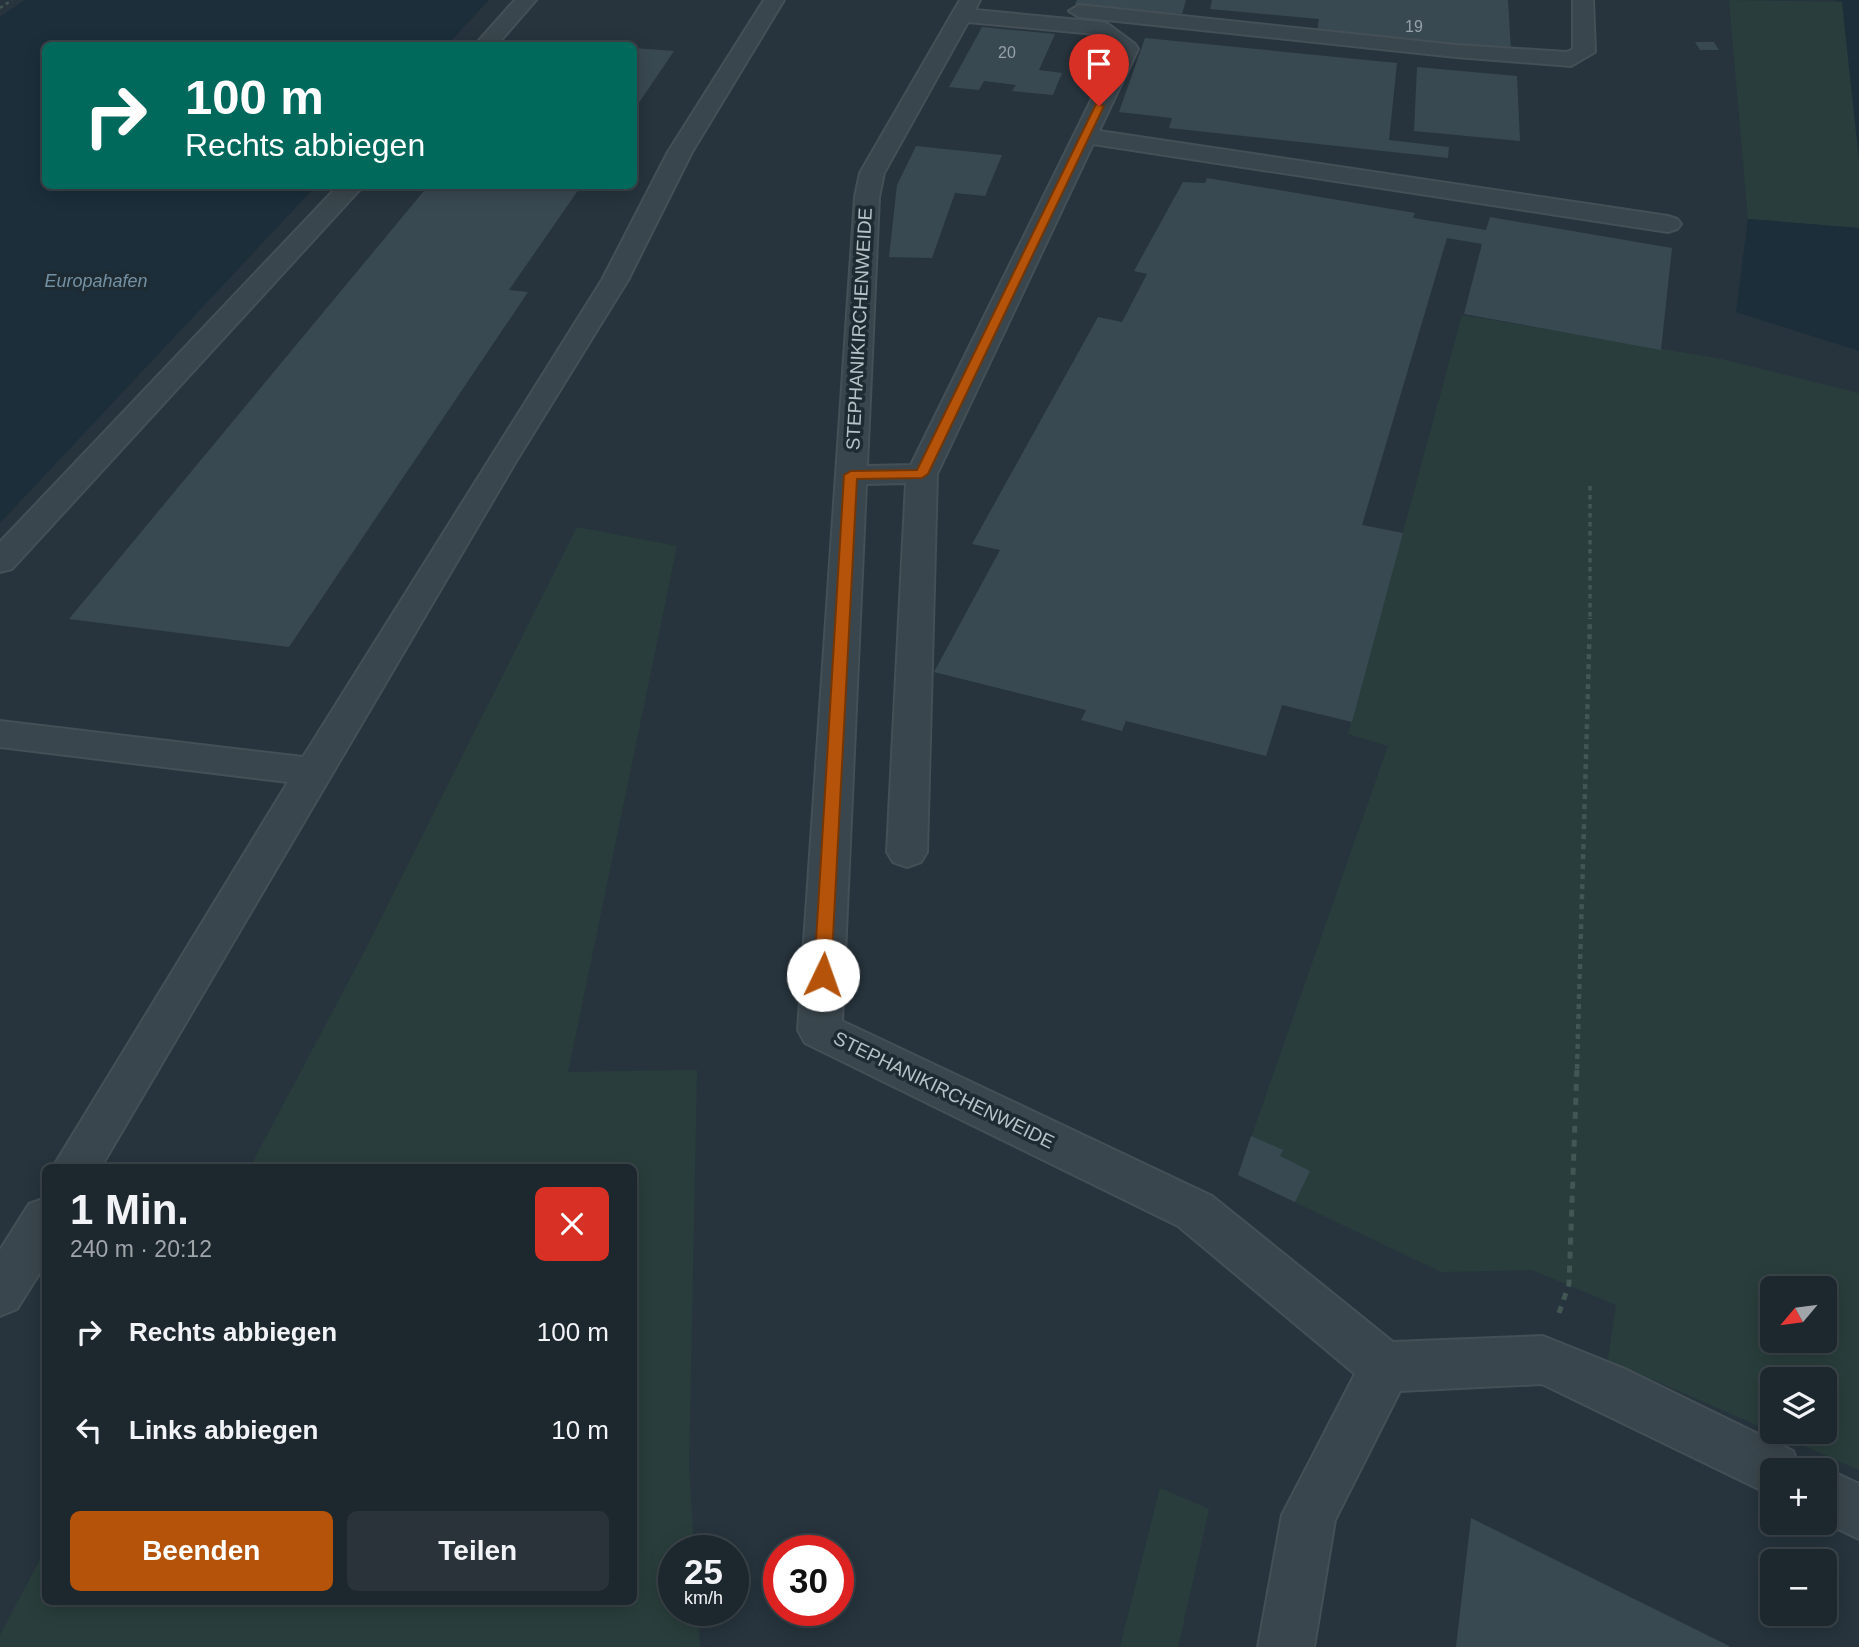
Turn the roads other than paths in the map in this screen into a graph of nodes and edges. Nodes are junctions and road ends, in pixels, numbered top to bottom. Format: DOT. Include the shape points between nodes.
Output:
graph roads {
  1 [pos="526,0"];
  2 [pos="775,0"];
  3 [pos="1019,0"];
  4 [pos="1201,0"];
  5 [pos="1583,0"];
  6 [pos="966,8"];
  7 [pos="1195,25"];
  8 [pos="488,42"];
  9 [pos="1085,136"];
  10 [pos="348,189"];
  11 [pos="1668,224"];
  12 [pos="922,474"];
  13 [pos="851,475"];
  14 [pos="0,562"];
  15 [pos="0,734"];
  16 [pos="314,772"];
  17 [pos="907,852"];
  18 [pos="78,1164"];
  19 [pos="42,1225"];
  20 [pos="0,1293"];
  21 [pos="1385,1367"];
  22 [pos="1760,1463"];
  23 [pos="1837,1501"];
  24 [pos="1859,1512"];
  25 [pos="1286,1647"];
  1 -- 8 [label="street"];
  2 -- 16 [label="street" via="680,152 615,280"];
  3 -- 7 [label="street"];
  4 -- 7 [label="street"];
  5 -- 7 [label="street" via="1584,52 1571,59"];
  6 -- 9 [label="street" via="1101,28 1127,49"];
  6 -- 13 [label="street, STEPHANIKIRCHENWEIDE" via="873,173 867,197"];
  9 -- 11 [label="street"];
  9 -- 12 [label="street"];
  10 -- 14 [label="street"];
  12 -- 13 [label="street"];
  12 -- 17 [label="street"];
  13 -- 21 [label="street, STEPHANIKIRCHENWEIDE" via="820,1030 1195,1211"];
  15 -- 16 [label="street"];
  16 -- 18 [label="street"];
  19 -- 20 [label="street"];
  21 -- 22 [label="street" via="1543,1360"];
  21 -- 25 [label="street" via="1309,1515"];
  23 -- 24 [label="street"];
}
